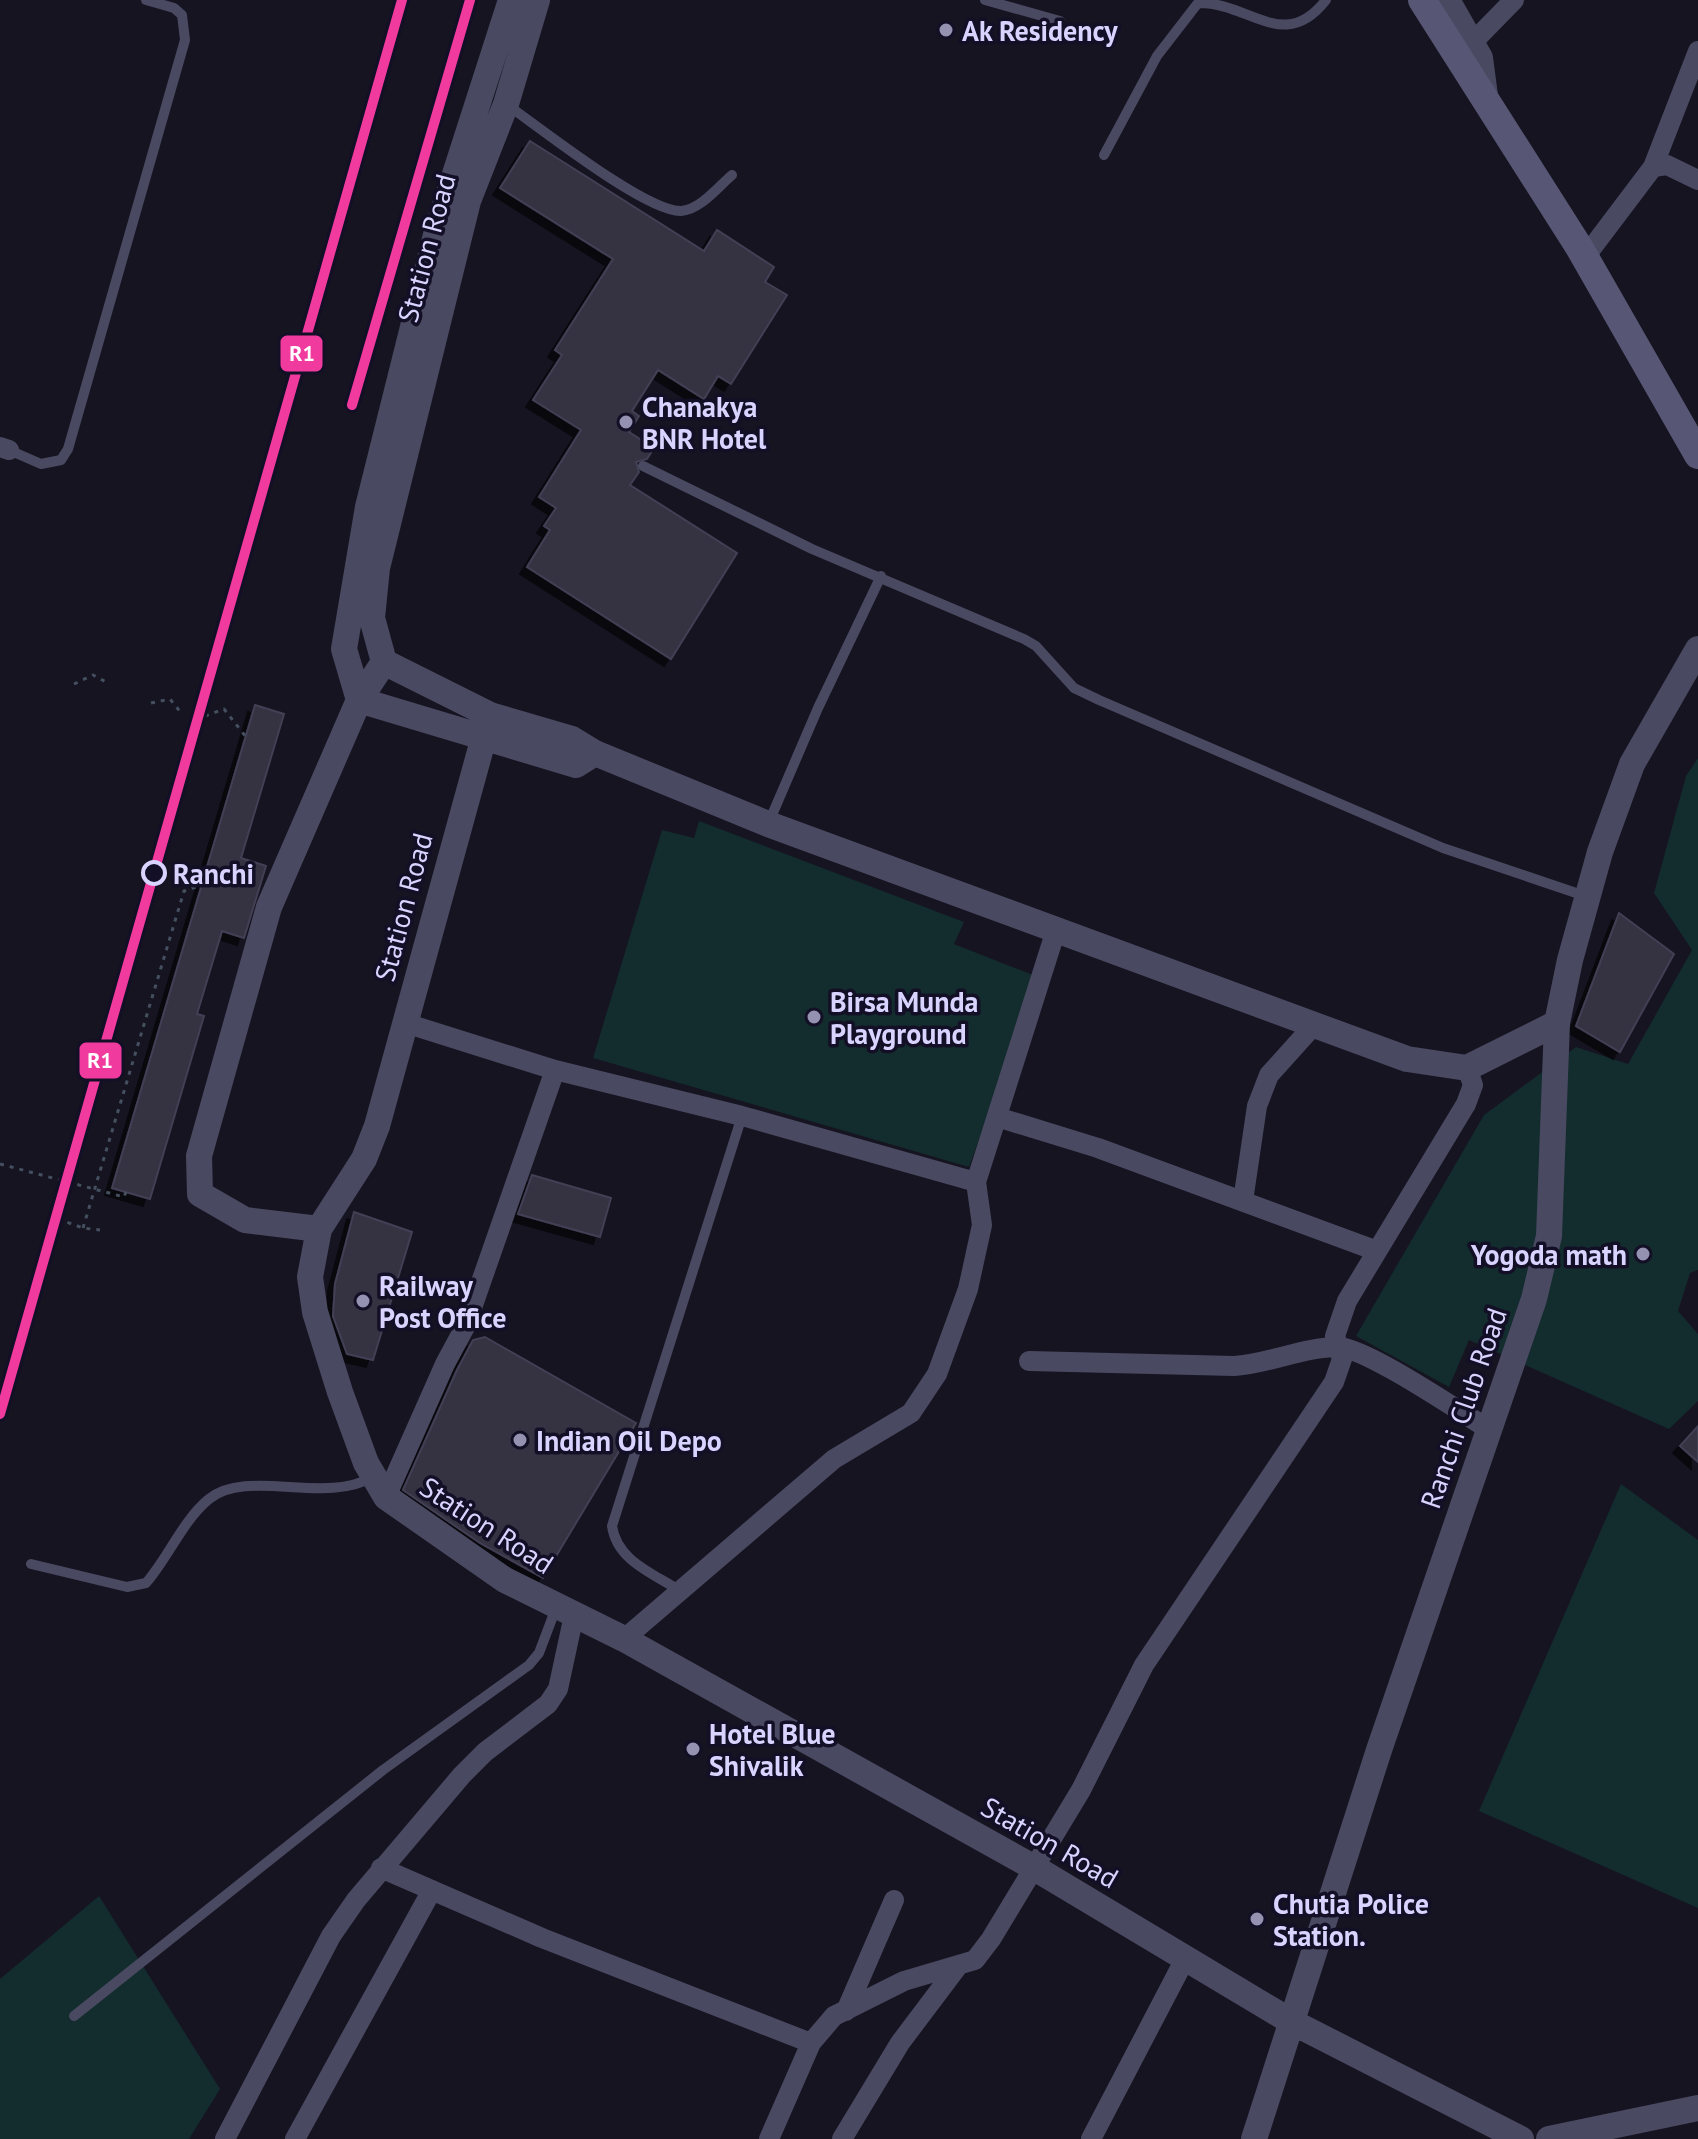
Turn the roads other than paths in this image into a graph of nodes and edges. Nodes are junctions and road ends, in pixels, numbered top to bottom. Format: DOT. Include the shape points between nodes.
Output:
graph roads {
  1 [pos="146,0"];
  2 [pos="511,0"];
  3 [pos="537,0"];
  4 [pos="985,0"];
  5 [pos="1326,0"];
  6 [pos="1414,0"];
  7 [pos="1422,0"];
  8 [pos="1439,0"];
  9 [pos="1447,0"];
  10 [pos="1514,0"];
  11 [pos="1016,4"];
  12 [pos="1060,21"];
  13 [pos="1471,44"];
  14 [pos="1698,51"];
  15 [pos="1485,96"];
  16 [pos="506,104"];
  17 [pos="1104,155"];
  18 [pos="1653,167"];
  19 [pos="732,175"];
  20 [pos="1698,180"];
  21 [pos="1585,257"];
  22 [pos="5,448"];
  23 [pos="1698,455"];
  24 [pos="643,466"];
  25 [pos="881,576"];
  26 [pos="1698,649"];
  27 [pos="384,662"];
  28 [pos="359,700"];
  29 [pos="486,727"];
  30 [pos="768,824"];
  31 [pos="1587,897"];
  32 [pos="1056,930"];
  33 [pos="405,1023"];
  34 [pos="1557,1023"];
  35 [pos="1314,1025"];
  36 [pos="1467,1068"];
  37 [pos="555,1070"];
  38 [pos="742,1116"];
  39 [pos="997,1117"];
  40 [pos="976,1182"];
  41 [pos="1243,1201"];
  42 [pos="319,1229"];
  43 [pos="1377,1251"];
  44 [pos="1339,1347"];
  45 [pos="1029,1361"];
  46 [pos="1490,1430"];
  47 [pos="380,1486"];
  48 [pos="31,1564"];
  49 [pos="680,1591"];
  50 [pos="565,1611"];
  51 [pos="624,1639"];
  52 [pos="1033,1867"];
  53 [pos="381,1868"];
  54 [pos="432,1890"];
  55 [pos="894,1900"];
  56 [pos="1185,1959"];
  57 [pos="958,1966"];
  58 [pos="846,2011"];
  59 [pos="74,2016"];
  60 [pos="1292,2022"];
  61 [pos="811,2043"];
  62 [pos="1698,2108"];
  63 [pos="234,2136"];
  64 [pos="295,2139"];
  65 [pos="769,2139"];
  66 [pos="842,2139"];
  67 [pos="1091,2139"];
  68 [pos="1254,2139"];
  69 [pos="1521,2139"];
  70 [pos="1549,2139"];
  1 -- 22 [label="lane" via="182,15 185,40 68,449 61,460 41,464"];
  2 -- 28 [label="street" via="438,227 368,507 344,649"];
  3 -- 16 [label="street, Station Road"];
  4 -- 11 [label="lane"];
  5 -- 17 [label="lane" via="1301,23 1281,28 1233,8 1198,3 1157,56"];
  6 -- 15 [label="street" via="1457,74"];
  7 -- 15 [label="main road"];
  8 -- 15 [label="main road" via="1475,64"];
  9 -- 13 [label="street"];
  10 -- 13 [label="street"];
  11 -- 12 [label="lane"];
  13 -- 15 [label="street" via="1480,58"];
  14 -- 18 [label="street"];
  15 -- 21 [label="main road"];
  16 -- 19 [label="lane" via="669,209 696,207"];
  16 -- 27 [label="street, Station Road" via="468,201 377,568 372,618"];
  18 -- 20 [label="street" via="1667,165"];
  18 -- 21 [label="street"];
  21 -- 23 [label="main road"];
  24 -- 25 [label="lane" via="812,549"];
  25 -- 30 [label="lane"];
  25 -- 31 [label="lane" via="1024,639 1074,688 1099,700 1443,848"];
  26 -- 31 [label="street, Ranchi Club Road" via="1632,764"];
  27 -- 28 [label="street"];
  27 -- 29 [label="street"];
  28 -- 29 [label="street"];
  28 -- 42 [label="street" via="269,907 199,1156 200,1194 245,1220"];
  29 -- 30 [label="street" via="576,765 595,753"];
  29 -- 33 [label="street, Station Road"];
  30 -- 32 [label="street"];
  31 -- 34 [label="street, Ranchi Club Road"];
  32 -- 35 [label="street"];
  32 -- 39 [label="street"];
  33 -- 37 [label="street"];
  33 -- 42 [label="street, Station Road" via="364,1159"];
  34 -- 36 [label="street"];
  34 -- 46 [label="street, Ranchi Club Road" via="1549,1236"];
  35 -- 36 [label="street" via="1407,1059"];
  35 -- 41 [label="street" via="1269,1075 1257,1106"];
  36 -- 43 [label="street" via="1473,1085 1466,1104"];
  37 -- 38 [label="street"];
  37 -- 47 [label="street" via="466,1325"];
  38 -- 40 [label="street"];
  38 -- 49 [label="lane" via="612,1526 614,1542 624,1556"];
  39 -- 40 [label="street"];
  39 -- 41 [label="street"];
  40 -- 49 [label="street" via="979,1245 949,1343 911,1413 834,1459"];
  41 -- 43 [label="street"];
  42 -- 47 [label="street, Station Road" via="310,1277 315,1312 340,1392"];
  43 -- 44 [label="street" via="1347,1301 1335,1336"];
  44 -- 45 [label="street" via="1234,1366"];
  44 -- 46 [label="street" via="1362,1355"];
  44 -- 52 [label="street" via="1342,1359 1334,1382 1144,1665 1081,1790"];
  46 -- 60 [label="street, Ranchi Club Road"];
  47 -- 48 [label="lane" via="252,1486 210,1497 146,1583 127,1587"];
  47 -- 50 [label="street, Station Road" via="505,1580"];
  49 -- 51 [label="street"];
  50 -- 51 [label="street, Station Road"];
  50 -- 53 [label="street" via="558,1689 548,1704 485,1752"];
  50 -- 59 [label="lane" via="529,1665 383,1770"];
  51 -- 52 [label="street, Station Road"];
  52 -- 56 [label="street, Station Road"];
  52 -- 57 [label="street" via="991,1939 975,1960"];
  53 -- 54 [label="street"];
  53 -- 63 [label="street" via="331,1936"];
  54 -- 61 [label="street"];
  54 -- 64 [label="street"];
  55 -- 58 [label="street"];
  56 -- 60 [label="street, Station Road"];
  56 -- 67 [label="street"];
  57 -- 58 [label="street" via="904,1981"];
  57 -- 66 [label="street" via="900,2043"];
  58 -- 61 [label="street" via="834,2016"];
  60 -- 68 [label="street, Ranchi Club Road"];
  60 -- 69 [label="street, Station Road"];
  61 -- 65 [label="street"];
  62 -- 70 [label="street"];
}
